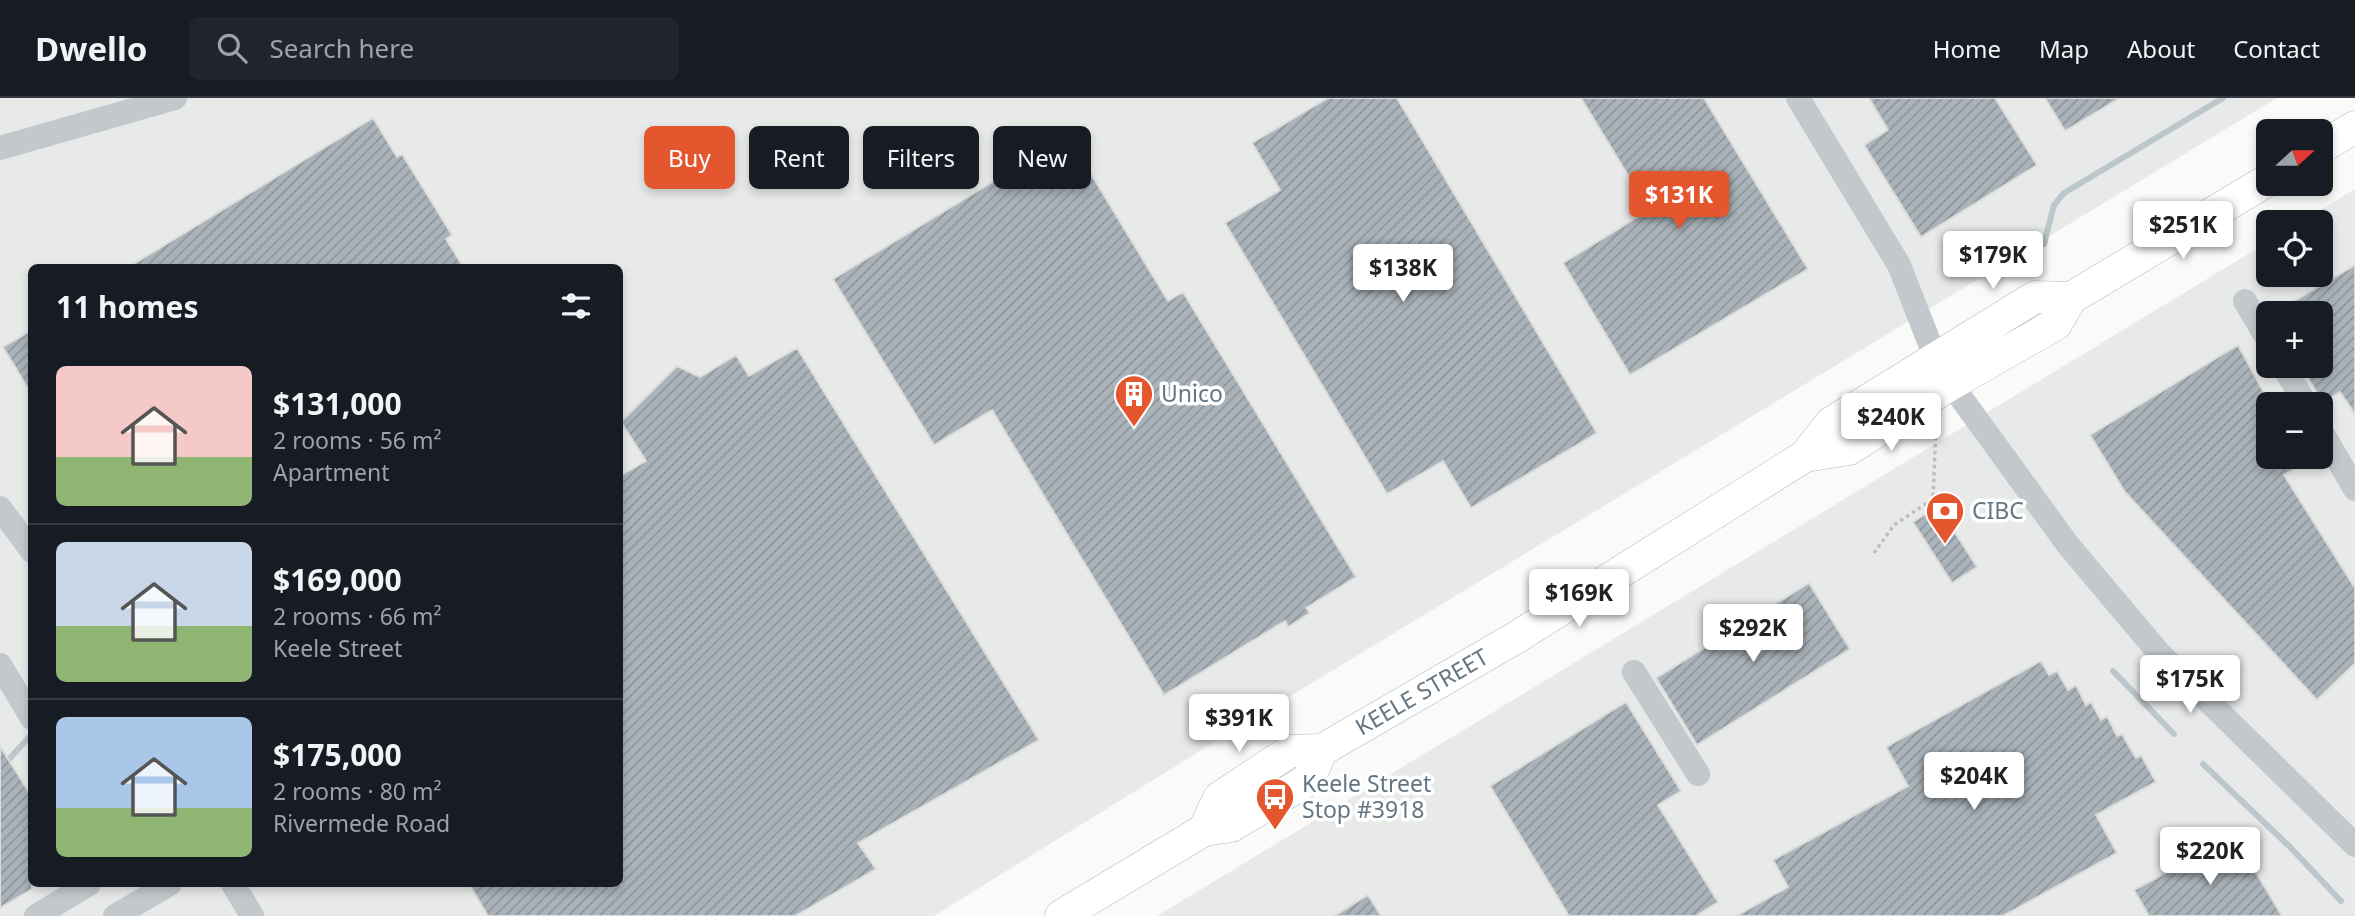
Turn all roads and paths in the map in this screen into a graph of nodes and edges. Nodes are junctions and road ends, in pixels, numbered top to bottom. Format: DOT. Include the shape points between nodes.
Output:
graph roads {
  1 [pos="175,98"];
  2 [pos="1798,98"];
  3 [pos="2355,127"];
  4 [pos="2333,140"];
  5 [pos="0,148"];
  6 [pos="2256,187"];
  7 [pos="2071,298"];
  8 [pos="2245,301"];
  9 [pos="2256,320"];
  10 [pos="1935,357"];
  11 [pos="1951,384"];
  12 [pos="1936,428"];
  13 [pos="2333,451"];
  14 [pos="1805,456"];
  15 [pos="2355,489"];
  16 [pos="0,501"];
  17 [pos="0,508"];
  18 [pos="17,540"];
  19 [pos="1874,553"];
  20 [pos="0,665"];
  21 [pos="1634,672"];
  22 [pos="28,711"];
  23 [pos="1698,774"];
  24 [pos="2355,845"];
  25 [pos="84,887"];
  26 [pos="162,887"];
  27 [pos="235,887"];
  28 [pos="123,902"];
  29 [pos="36,916"];
  30 [pos="253,916"];
  31 [pos="1061,916"];
  1 -- 5 [label="street"];
  2 -- 10 [label="street" via="1899,265"];
  3 -- 4 [label="main road"];
  6 -- 7 [label="main road, KEELE STREET"];
  7 -- 10 [label="main road, KEELE STREET" via="2035,297"];
  7 -- 11 [label="main road, KEELE STREET" via="2056,324"];
  8 -- 9 [label="street"];
  10 -- 11 [label="street"];
  10 -- 14 [label="main road, KEELE STREET" via="1831,423"];
  11 -- 14 [label="main road, KEELE STREET" via="1849,449"];
  11 -- 24 [label="street" via="2068,545 2159,653"];
  12 -- 19 [label="path" via="1933,499 1894,524"];
  13 -- 15 [label="street"];
  14 -- 31 [label="main road, KEELE STREET" via="1517,637 1322,750 1308,780 1231,826 1204,830"];
  16 -- 18 [label="street"];
  17 -- 18 [label="street"];
  20 -- 22 [label="street"];
  21 -- 23 [label="street"];
  25 -- 29 [label="street"];
  26 -- 28 [label="street"];
  27 -- 30 [label="street"];
}
